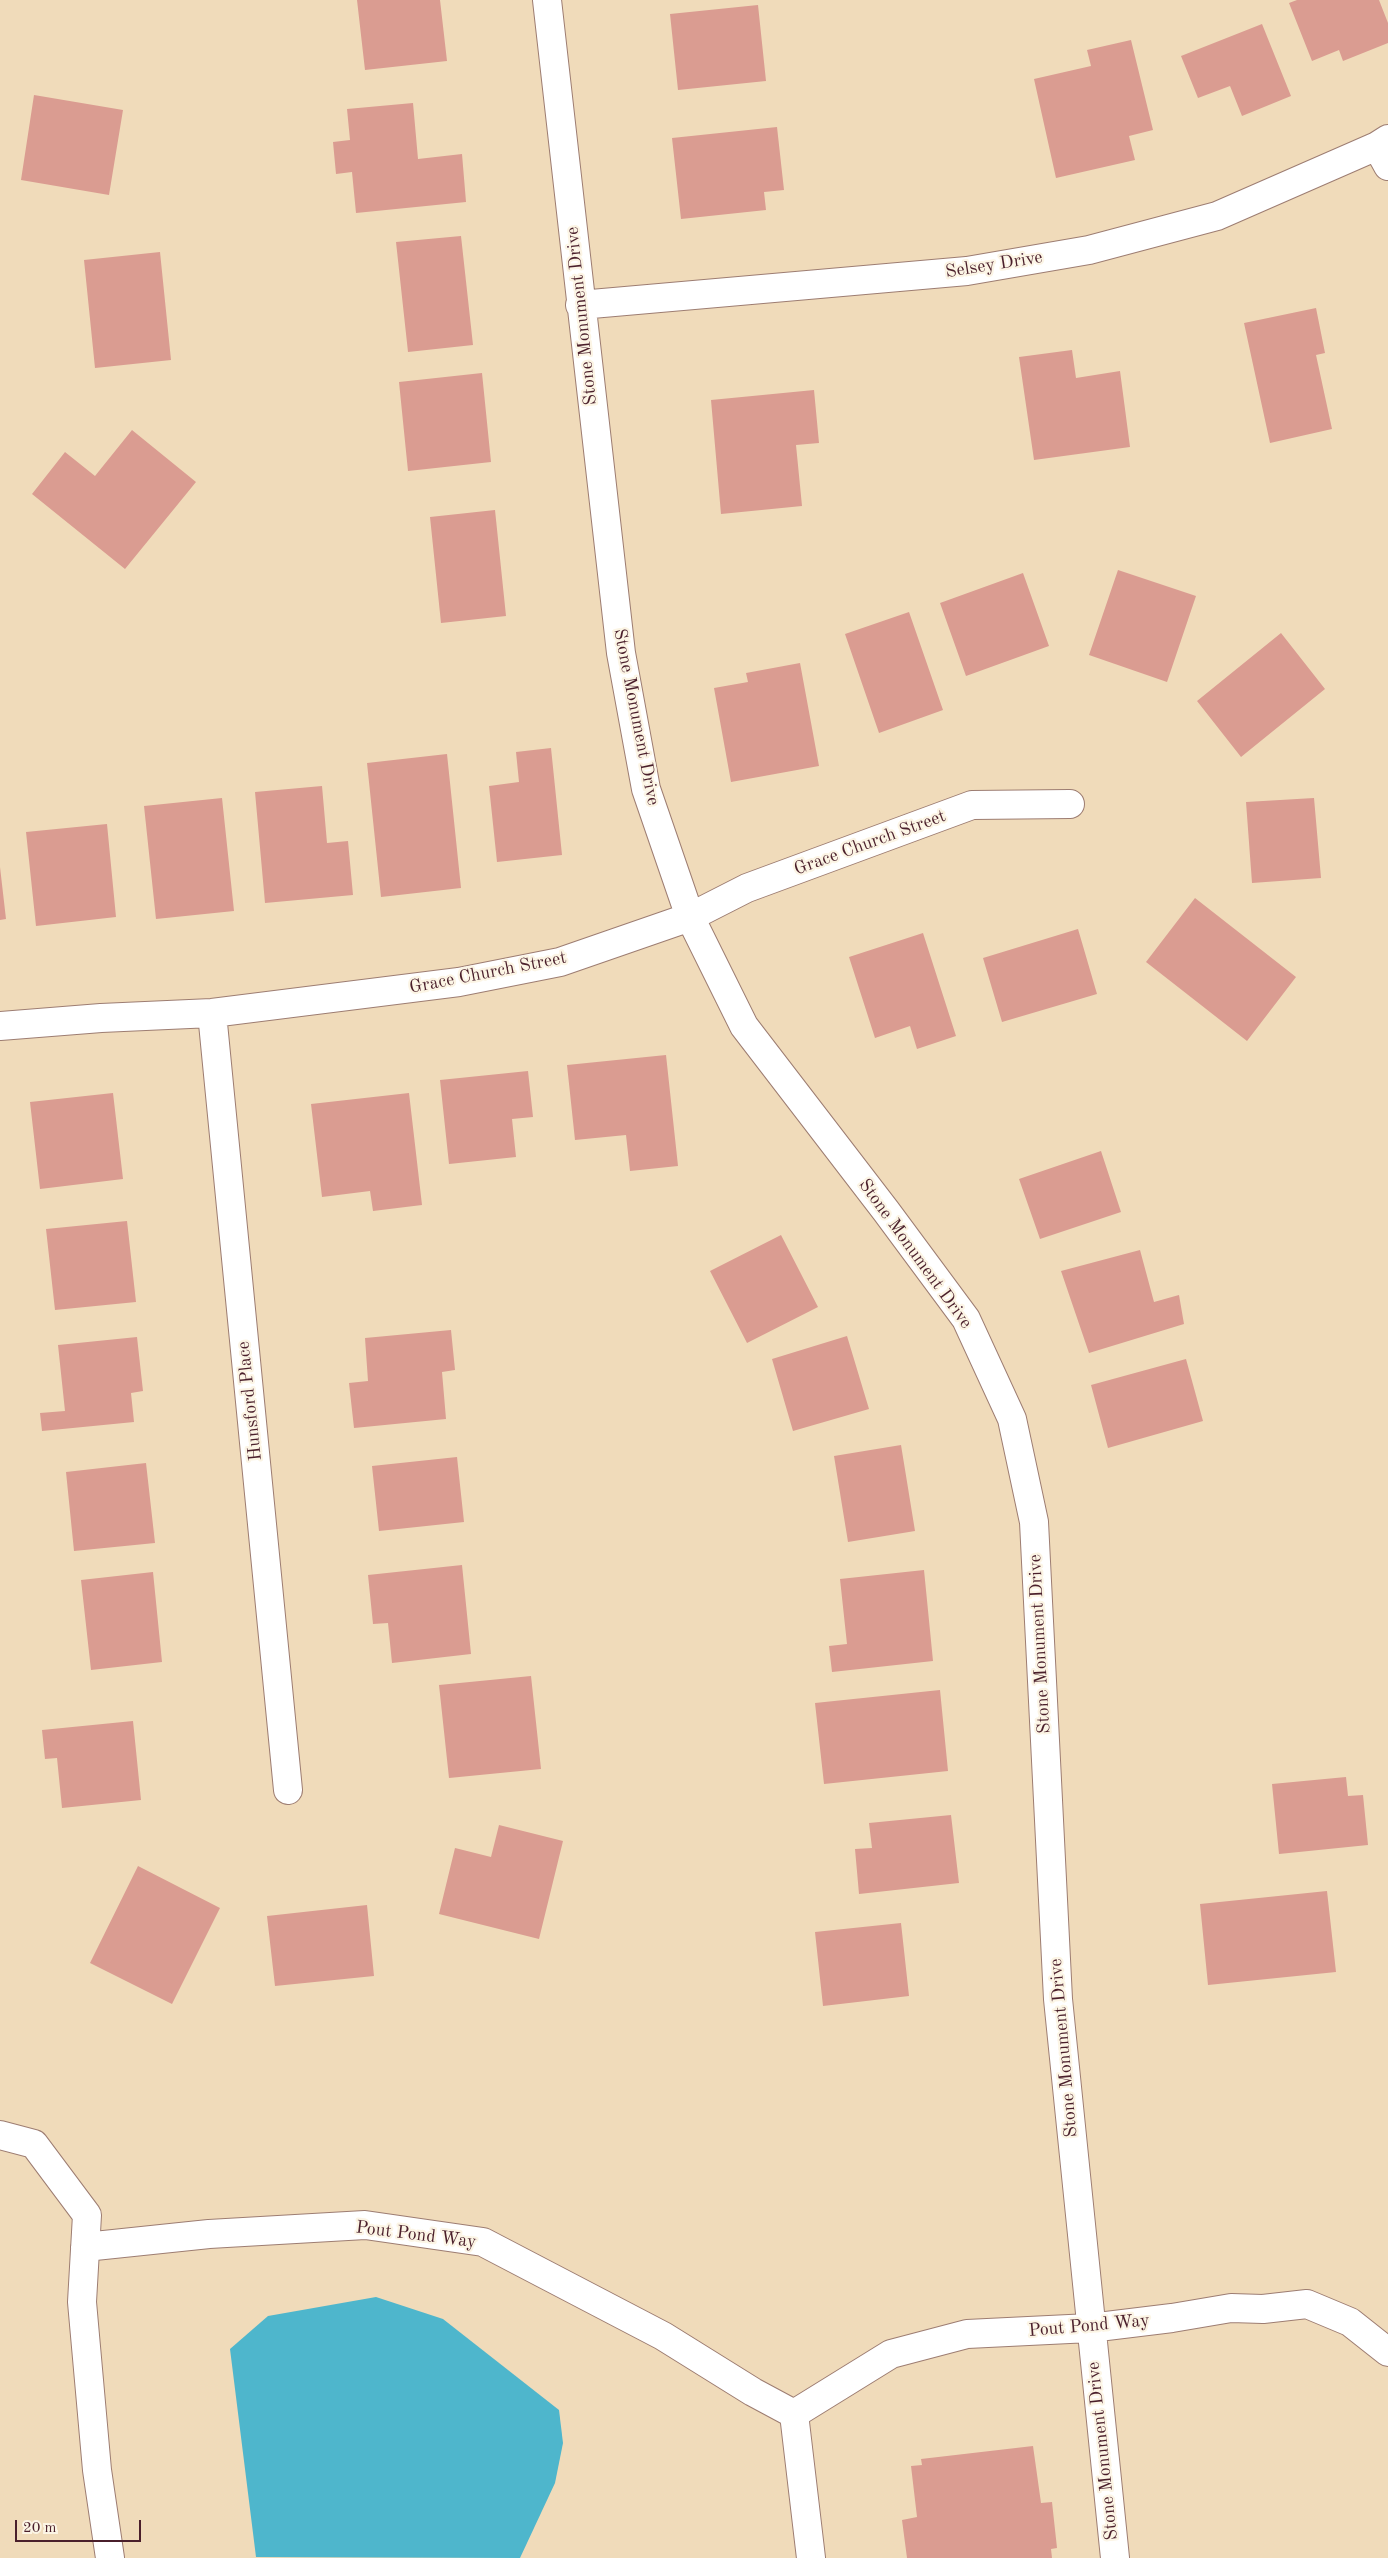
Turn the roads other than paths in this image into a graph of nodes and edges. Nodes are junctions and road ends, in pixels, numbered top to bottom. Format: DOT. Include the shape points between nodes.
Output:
graph roads {
  1 [pos="547,0"];
  2 [pos="1384,150"];
  3 [pos="580,305"];
  4 [pos="1070,804"];
  5 [pos="690,917"];
  6 [pos="212,1013"];
  7 [pos="0,1026"];
  8 [pos="288,1790"];
  9 [pos="0,2135"];
  10 [pos="85,2247"];
  11 [pos="1090,2328"];
  12 [pos="1388,2352"];
  13 [pos="794,2414"];
  14 [pos="110,2558"];
  15 [pos="811,2558"];
  16 [pos="1115,2558"];
  1 -- 3 [label="street, Stone Monument Drive"];
  2 -- 3 [label="street, Selsey Drive" via="1217,216 1088,250 967,271"];
  3 -- 5 [label="street, Stone Monument Drive" via="621,653 646,789"];
  4 -- 5 [label="street, Grace Church Street" via="972,805 747,888"];
  5 -- 6 [label="street, Grace Church Street" via="560,962 478,978"];
  5 -- 11 [label="street, Stone Monument Drive" via="744,1026 966,1319 1012,1420 1034,1522 1058,1999"];
  6 -- 7 [label="street, Grace Church Street"];
  6 -- 8 [label="street, Hunsford Place"];
  9 -- 10 [label="street" via="34,2144 87,2216"];
  10 -- 13 [label="street, Pout Pond Way" via="209,2234 365,2225 483,2242 663,2336"];
  10 -- 14 [label="street" via="82,2302 97,2470"];
  11 -- 12 [label="street, Pout Pond Way" via="1231,2308 1263,2309 1307,2304 1350,2322"];
  11 -- 13 [label="street, Pout Pond Way" via="966,2334 891,2354"];
  11 -- 16 [label="street, Stone Monument Drive"];
  13 -- 15 [label="street"];
}
